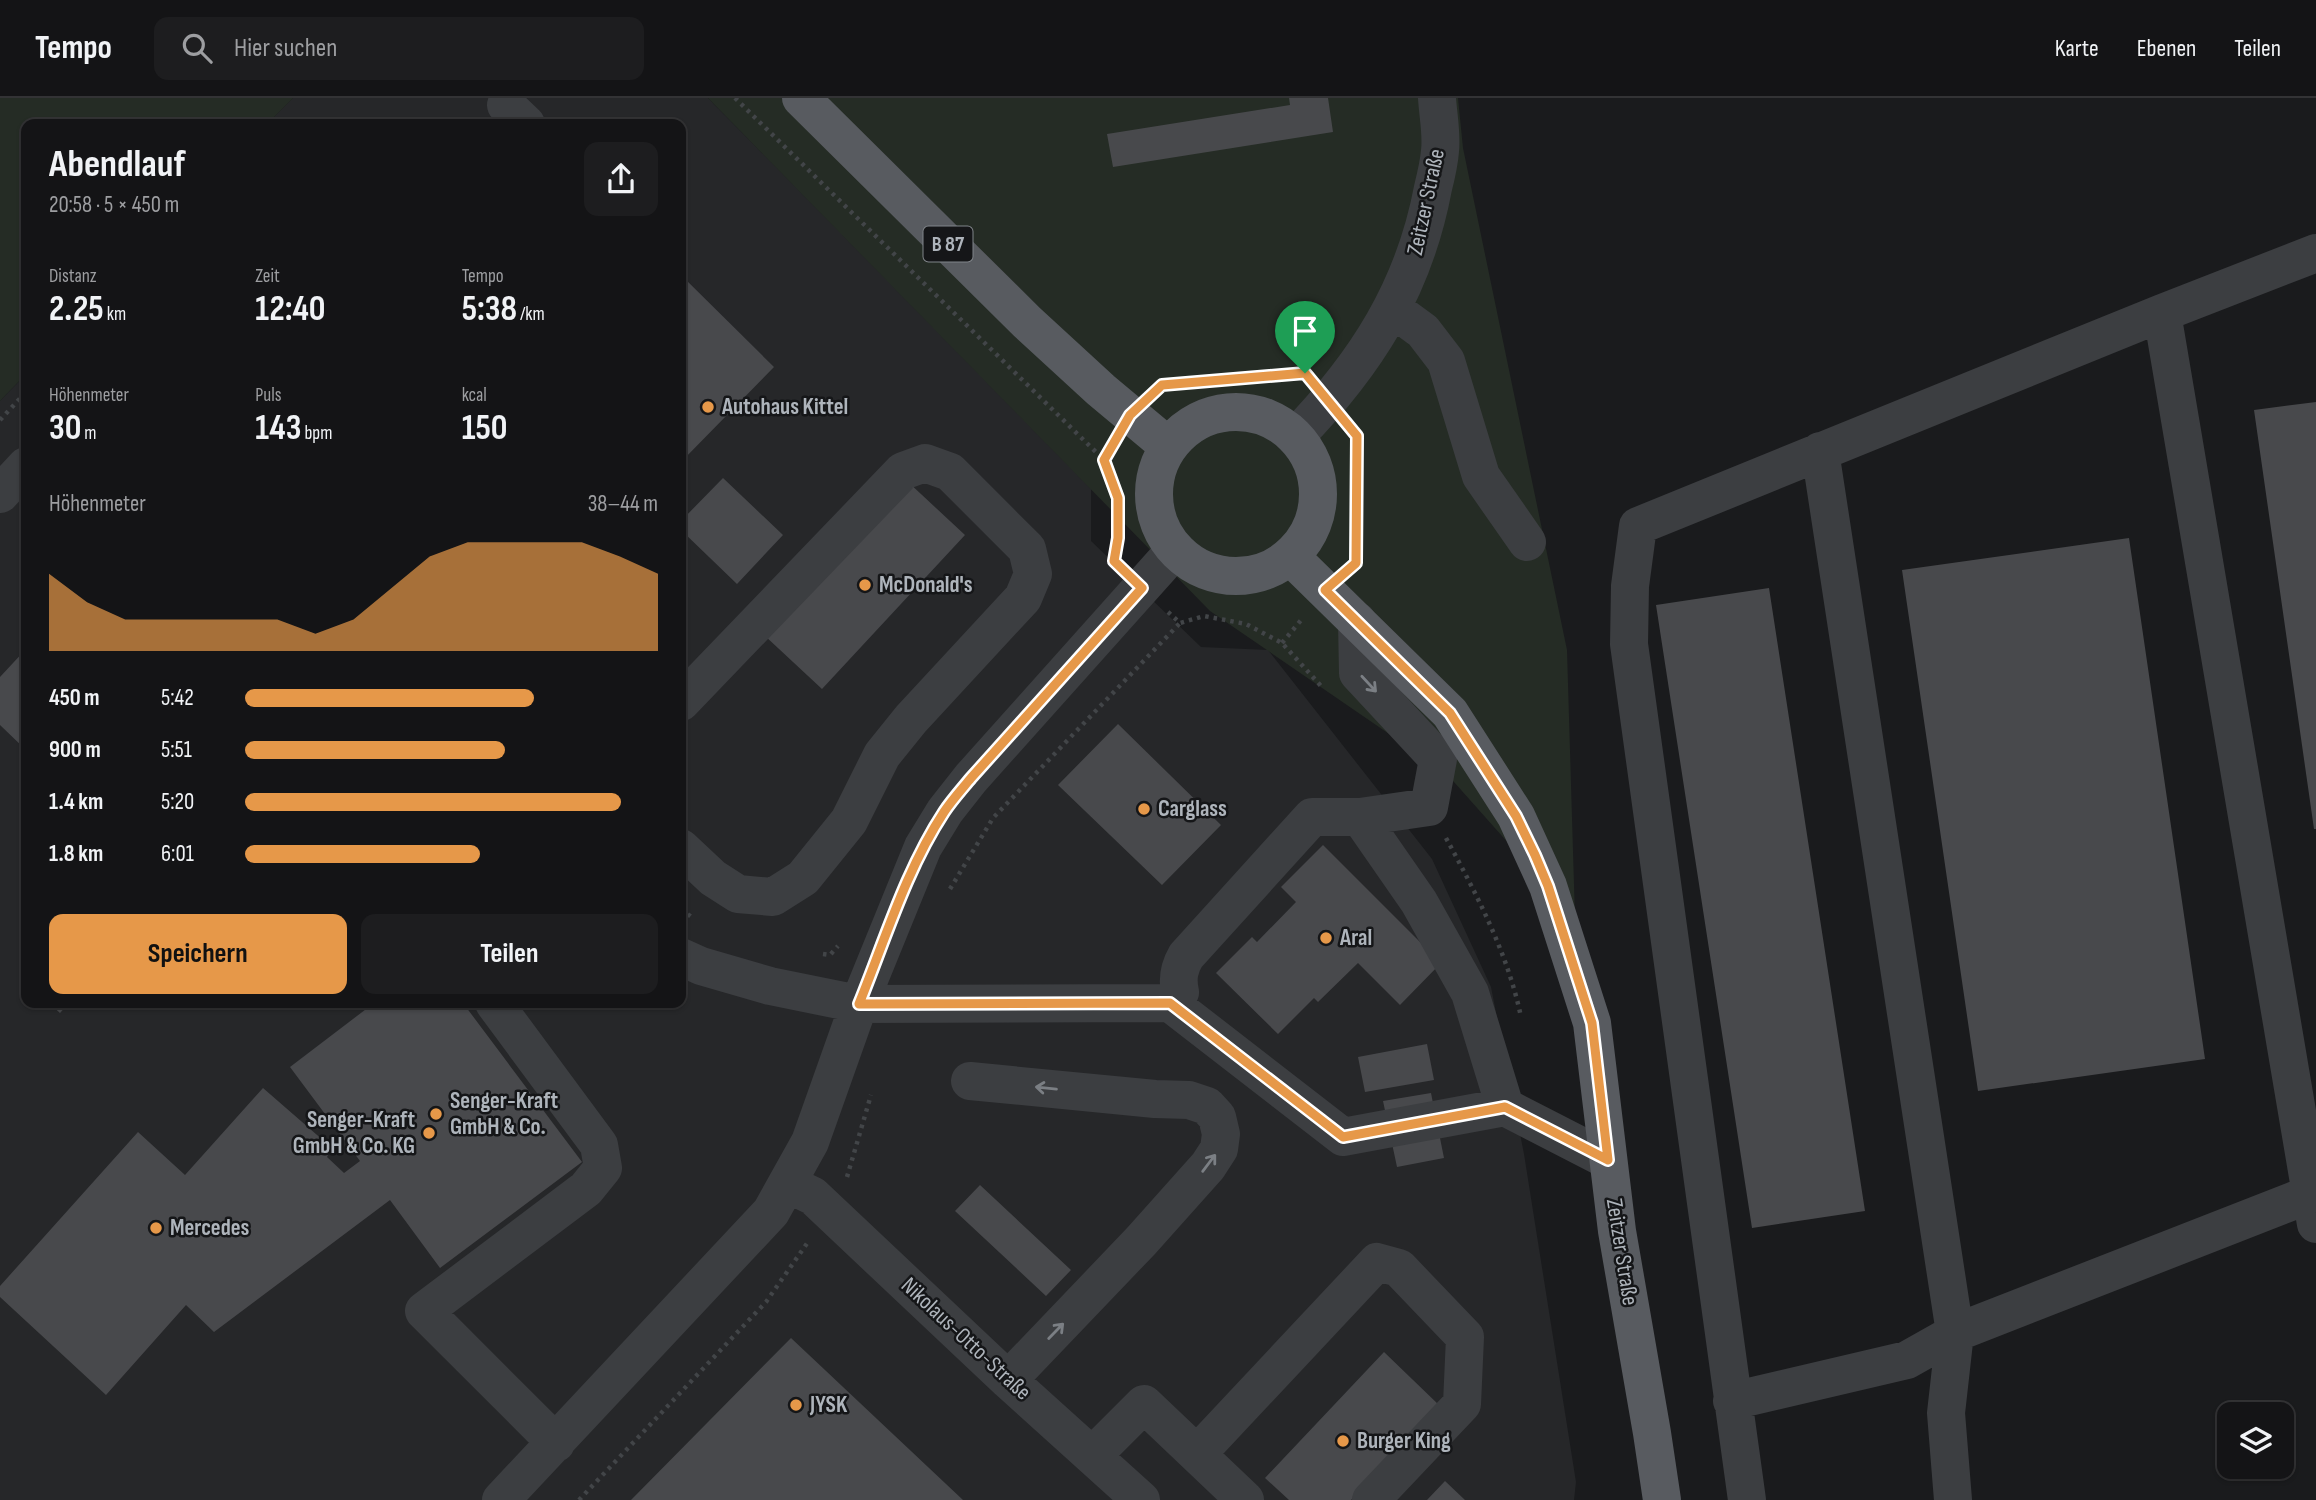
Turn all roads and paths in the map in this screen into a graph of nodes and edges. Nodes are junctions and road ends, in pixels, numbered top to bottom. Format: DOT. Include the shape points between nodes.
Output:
graph roads {
  1 [pos="735,98"];
  2 [pos="800,98"];
  3 [pos="1437,98"];
  4 [pos="2316,253"];
  5 [pos="1393,309"];
  6 [pos="2162,313"];
  7 [pos="21,397"];
  8 [pos="1327,401"];
  9 [pos="1130,415"];
  10 [pos="0,420"];
  11 [pos="1295,437"];
  12 [pos="1168,446"];
  13 [pos="1820,451"];
  14 [pos="1104,460"];
  15 [pos="21,471"];
  16 [pos="0,494"];
  17 [pos="1527,542"];
  18 [pos="1175,550"];
  19 [pos="1290,556"];
  20 [pos="1142,588"];
  21 [pos="1325,590"];
  22 [pos="1357,621"];
  23 [pos="686,697"];
  24 [pos="1360,817"];
  25 [pos="686,853"];
  26 [pos="686,959"];
  27 [pos="1170,1003"];
  28 [pos="859,1004"];
  29 [pos="498,1008"];
  30 [pos="971,1081"];
  31 [pos="1505,1107"];
  32 [pos="1608,1160"];
  33 [pos="788,1184"];
  34 [pos="2314,1203"];
  35 [pos="1955,1333"];
  36 [pos="1008,1380"];
  37 [pos="1732,1401"];
  38 [pos="556,1443"];
  39 [pos="1197,1454"];
  40 [pos="1093,1455"];
  41 [pos="501,1500"];
  42 [pos="1142,1500"];
  43 [pos="1245,1500"];
  44 [pos="1371,1500"];
  45 [pos="1661,1500"];
  46 [pos="1747,1500"];
  47 [pos="1952,1500"];
  1 -- 14 [label="path"];
  2 -- 9 [label="main road, B 87" via="1027,322"];
  3 -- 5 [label="street, Zeitzer Straße" via="1441,150 1426,223"];
  4 -- 6 [label="street"];
  5 -- 8 [label="street, Zeitzer Straße" via="1360,363"];
  5 -- 17 [label="street" via="1423,331 1446,361 1481,476"];
  6 -- 13 [label="street"];
  6 -- 34 [label="street"];
  7 -- 10 [label="path"];
  8 -- 9 [label="path" via="1305,373 1162,385"];
  8 -- 11 [label="street, Zeitzer Straße"];
  8 -- 21 [label="path" via="1357,436 1356,563"];
  9 -- 12 [label="main road, B 87"];
  9 -- 14 [label="path"];
  11 -- 12 [label="main road" via="1269,418 1237,412 1191,424"];
  11 -- 19 [label="main road" via="1313,465 1318,497 1310,530"];
  12 -- 18 [label="main road" via="1156,471 1153,499 1160,526"];
  13 -- 35 [label="street"];
  13 -- 37 [label="street" via="1638,526 1630,586 1629,644"];
  14 -- 20 [label="path" via="1118,498 1114,561"];
  15 -- 16 [label="street"];
  18 -- 19 [label="main road" via="1201,569 1231,576 1263,572"];
  18 -- 20 [label="street"];
  19 -- 21 [label="main road, Zeitzer Straße"];
  20 -- 21 [label="path" via="1180,623 1204,616 1246,624 1282,642"];
  20 -- 28 [label="street" via="945,811 923,847"];
  21 -- 22 [label="main road, Zeitzer Straße"];
  22 -- 24 [label="street, one-way" via="1358,673 1438,759 1430,807"];
  22 -- 32 [label="main road, Zeitzer Straße" via="1450,713 1516,816 1535,855 1592,1023"];
  23 -- 25 [label="street" via="903,471 925,463 950,472 1027,549 1033,574 1023,598 882,755 849,821 803,878 773,897 738,894"];
  24 -- 27 [label="street" via="1312,817 1186,956 1178,981 1180,992"];
  24 -- 31 [label="street" via="1419,902 1470,993"];
  26 -- 28 [label="street" via="770,986"];
  27 -- 28 [label="street"];
  27 -- 31 [label="street" via="1343,1137"];
  28 -- 33 [label="street" via="810,1142"];
  29 -- 38 [label="street" via="599,1145 603,1168 586,1189 424,1311"];
  36 -- 30 [label="street, one-way" via="1208,1166 1219,1149 1221,1134 1217,1117 1207,1106 1189,1100"];
  31 -- 32 [label="street"];
  32 -- 45 [label="main road, Zeitzer Straße"];
  33 -- 36 [label="street, Nikolaus-Otto-Straße" via="813,1196"];
  33 -- 38 [label="street" via="771,1212"];
  34 -- 35 [label="street"];
  35 -- 37 [label="street" via="1907,1360"];
  35 -- 47 [label="street" via="1946,1413"];
  36 -- 40 [label="street, Nikolaus-Otto-Straße"];
  37 -- 46 [label="street"];
  38 -- 41 [label="street"];
  39 -- 40 [label="street" via="1144,1404"];
  39 -- 43 [label="street"];
  39 -- 44 [label="street" via="1377,1262 1399,1268 1465,1337 1462,1404"];
  40 -- 42 [label="street, Nikolaus-Otto-Straße"];
}
